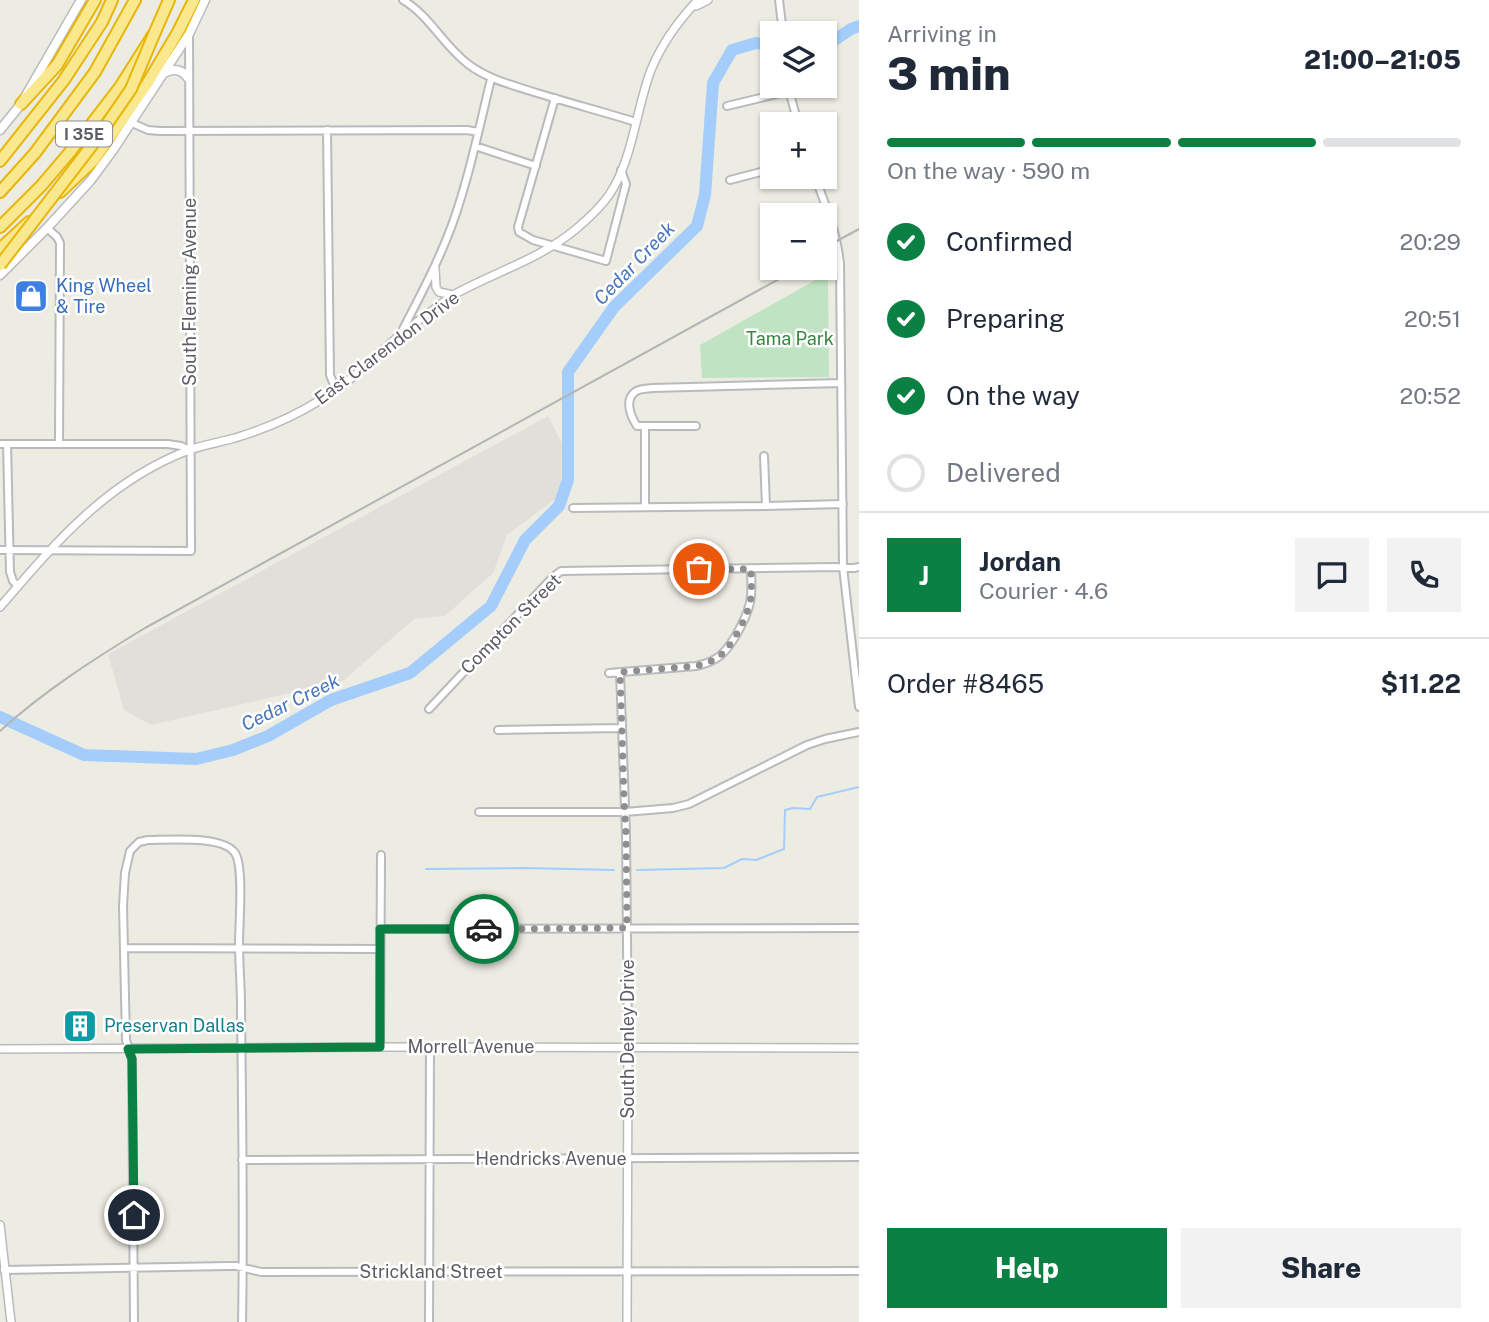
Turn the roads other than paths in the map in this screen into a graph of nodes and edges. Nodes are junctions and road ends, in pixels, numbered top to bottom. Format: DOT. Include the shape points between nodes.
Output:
graph roads {
  1 [pos="81,0"];
  2 [pos="96,0"];
  3 [pos="112,0"];
  4 [pos="135,0"];
  5 [pos="169,0"];
  6 [pos="194,0"];
  7 [pos="205,0"];
  8 [pos="403,0"];
  9 [pos="698,0"];
  10 [pos="708,0"];
  11 [pos="779,0"];
  12 [pos="689,10"];
  13 [pos="781,21"];
  14 [pos="156,32"];
  15 [pos="189,34"];
  16 [pos="164,73"];
  17 [pos="188,78"];
  18 [pos="491,79"];
  19 [pos="760,96"];
  20 [pos="555,98"];
  21 [pos="20,104"];
  22 [pos="727,106"];
  23 [pos="636,122"];
  24 [pos="132,123"];
  25 [pos="0,130"];
  26 [pos="327,130"];
  27 [pos="190,131"];
  28 [pos="478,132"];
  29 [pos="475,146"];
  30 [pos="0,161"];
  31 [pos="536,166"];
  32 [pos="621,170"];
  33 [pos="760,172"];
  34 [pos="730,180"];
  35 [pos="820,189"];
  36 [pos="0,192"];
  37 [pos="0,227"];
  38 [pos="47,228"];
  39 [pos="552,245"];
  40 [pos="0,249"];
  41 [pos="0,265"];
  42 [pos="435,268"];
  43 [pos="0,275"];
  44 [pos="453,295"];
  45 [pos="400,335"];
  46 [pos="841,383"];
  47 [pos="336,390"];
  48 [pos="696,426"];
  49 [pos="645,427"];
  50 [pos="3,444"];
  51 [pos="59,444"];
  52 [pos="190,450"];
  53 [pos="764,456"];
  54 [pos="843,504"];
  55 [pos="766,506"];
  56 [pos="573,508"];
  57 [pos="645,508"];
  58 [pos="0,550"];
  59 [pos="9,550"];
  60 [pos="50,550"];
  61 [pos="844,567"];
  62 [pos="859,567"];
  63 [pos="751,569"];
  64 [pos="18,586"];
  65 [pos="0,607"];
  66 [pos="620,672"];
  67 [pos="609,673"];
  68 [pos="859,707"];
  69 [pos="429,709"];
  70 [pos="621,729"];
  71 [pos="498,730"];
  72 [pos="859,732"];
  73 [pos="479,812"];
  74 [pos="625,812"];
  75 [pos="381,855"];
  76 [pos="627,928"];
  77 [pos="859,928"];
  78 [pos="380,929"];
  79 [pos="124,948"];
  80 [pos="239,948"];
  81 [pos="380,949"];
  82 [pos="241,1047"];
  83 [pos="380,1047"];
  84 [pos="430,1047"];
  85 [pos="628,1048"];
  86 [pos="859,1048"];
  87 [pos="0,1049"];
  88 [pos="128,1049"];
  89 [pos="859,1157"];
  90 [pos="430,1159"];
  91 [pos="628,1159"];
  92 [pos="242,1160"];
  93 [pos="0,1226"];
  94 [pos="134,1267"];
  95 [pos="243,1268"];
  96 [pos="4,1269"];
  97 [pos="627,1271"];
  98 [pos="859,1271"];
  99 [pos="429,1272"];
  100 [pos="11,1322"];
  101 [pos="134,1322"];
  102 [pos="242,1322"];
  103 [pos="429,1322"];
  104 [pos="627,1322"];
  1 -- 21 [label="main road"];
  2 -- 21 [label="highway" via="57,65"];
  3 -- 30 [label="highway, I 35E" via="64,80"];
  4 -- 36 [label="highway" via="95,72"];
  5 -- 14 [label="highway, I 35E"];
  6 -- 40 [label="highway" via="147,84 94,160"];
  7 -- 15 [label="main road"];
  8 -- 18 [label="street" via="429,21 453,51"];
  9 -- 12 [label="street, East Clarendon Drive"];
  10 -- 12 [label="street, East Clarendon Drive"];
  11 -- 13 [label="street"];
  12 -- 23 [label="street, East Clarendon Drive" via="661,48"];
  14 -- 37 [label="highway, I 35E" via="70,152"];
  14 -- 41 [label="highway, bridge" via="131,89"];
  15 -- 16 [label="main road"];
  15 -- 17 [label="street, South Fleming Avenue"];
  16 -- 17 [label="main road" via="178,70"];
  16 -- 24 [label="main road"];
  17 -- 27 [label="street, South Fleming Avenue"];
  18 -- 20 [label="street"];
  18 -- 28 [label="street"];
  19 -- 22 [label="street"];
  20 -- 23 [label="street"];
  20 -- 31 [label="street"];
  21 -- 25 [label="main road"];
  23 -- 32 [label="street, East Clarendon Drive"];
  24 -- 27 [label="street" via="148,130"];
  24 -- 38 [label="main road" via="91,180"];
  26 -- 27 [label="street"];
  26 -- 28 [label="street"];
  26 -- 47 [label="street" via="330,375"];
  27 -- 52 [label="street, South Fleming Avenue"];
  28 -- 29 [label="street"];
  29 -- 31 [label="street"];
  29 -- 42 [label="street"];
  31 -- 39 [label="street" via="519,232"];
  32 -- 39 [label="street, East Clarendon Drive" via="595,212"];
  32 -- 39 [label="street" via="626,184 606,261"];
  33 -- 34 [label="street"];
  35 -- 46 [label="street" via="834,227 840,264"];
  38 -- 43 [label="main road"];
  38 -- 51 [label="street" via="60,243"];
  39 -- 44 [label="street, East Clarendon Drive"];
  42 -- 44 [label="street" via="439,292"];
  42 -- 45 [label="street"];
  44 -- 45 [label="street, East Clarendon Drive"];
  45 -- 47 [label="street, East Clarendon Drive"];
  46 -- 49 [label="street" via="640,390 630,397 629,405 636,426"];
  46 -- 54 [label="street"];
  47 -- 52 [label="street, East Clarendon Drive" via="271,425"];
  48 -- 49 [label="street"];
  49 -- 57 [label="street"];
  50 -- 51 [label="street"];
  50 -- 59 [label="street"];
  51 -- 52 [label="street" via="168,444"];
  52 -- 60 [label="street, East Clarendon Drive" via="113,492"];
  52 -- 60 [label="street, South Fleming Avenue" via="191,551"];
  53 -- 55 [label="street"];
  54 -- 55 [label="street"];
  54 -- 61 [label="street"];
  55 -- 57 [label="street"];
  56 -- 57 [label="street"];
  58 -- 59 [label="street"];
  59 -- 60 [label="street"];
  59 -- 64 [label="street" via="10,572"];
  60 -- 64 [label="street, East Clarendon Drive"];
  61 -- 62 [label="street, Compton Street"];
  61 -- 63 [label="street, Compton Street"];
  61 -- 68 [label="street"];
  63 -- 66 [label="street" via="748,611 722,654 696,666"];
  63 -- 69 [label="street, Compton Street" via="561,571"];
  64 -- 65 [label="street, East Clarendon Drive"];
  66 -- 67 [label="street"];
  66 -- 70 [label="street, South Denley Drive"];
  70 -- 71 [label="street"];
  70 -- 74 [label="street, South Denley Drive"];
  72 -- 74 [label="street" via="807,745 689,804"];
  73 -- 74 [label="street"];
  74 -- 76 [label="street, South Denley Drive"];
  75 -- 78 [label="street"];
  76 -- 77 [label="street"];
  76 -- 78 [label="street"];
  76 -- 85 [label="street, South Denley Drive"];
  78 -- 81 [label="street"];
  79 -- 80 [label="street"];
  79 -- 80 [label="street" via="125,873 130,851 148,840 206,841 232,849 240,869"];
  79 -- 88 [label="street"];
  80 -- 81 [label="street"];
  80 -- 82 [label="street"];
  81 -- 83 [label="street"];
  82 -- 83 [label="street, Morrell Avenue"];
  82 -- 88 [label="street, Morrell Avenue"];
  82 -- 92 [label="street"];
  83 -- 84 [label="street, Morrell Avenue"];
  84 -- 85 [label="street, Morrell Avenue"];
  84 -- 90 [label="street"];
  85 -- 86 [label="street, Morrell Avenue"];
  85 -- 91 [label="street, South Denley Drive"];
  87 -- 88 [label="street, Morrell Avenue"];
  88 -- 94 [label="street" via="132,1059"];
  89 -- 91 [label="street, Hendricks Avenue"];
  90 -- 91 [label="street, Hendricks Avenue"];
  90 -- 92 [label="street, Hendricks Avenue"];
  90 -- 99 [label="street"];
  91 -- 97 [label="street, South Denley Drive"];
  92 -- 95 [label="street"];
  93 -- 96 [label="street"];
  94 -- 95 [label="street, Strickland Street"];
  94 -- 96 [label="street, Strickland Street"];
  94 -- 101 [label="street"];
  95 -- 99 [label="street, Strickland Street" via="261,1272"];
  95 -- 102 [label="street"];
  96 -- 100 [label="street"];
  97 -- 98 [label="street, Strickland Street"];
  97 -- 99 [label="street, Strickland Street"];
  97 -- 104 [label="street, South Denley Drive"];
  99 -- 103 [label="street"];
}
